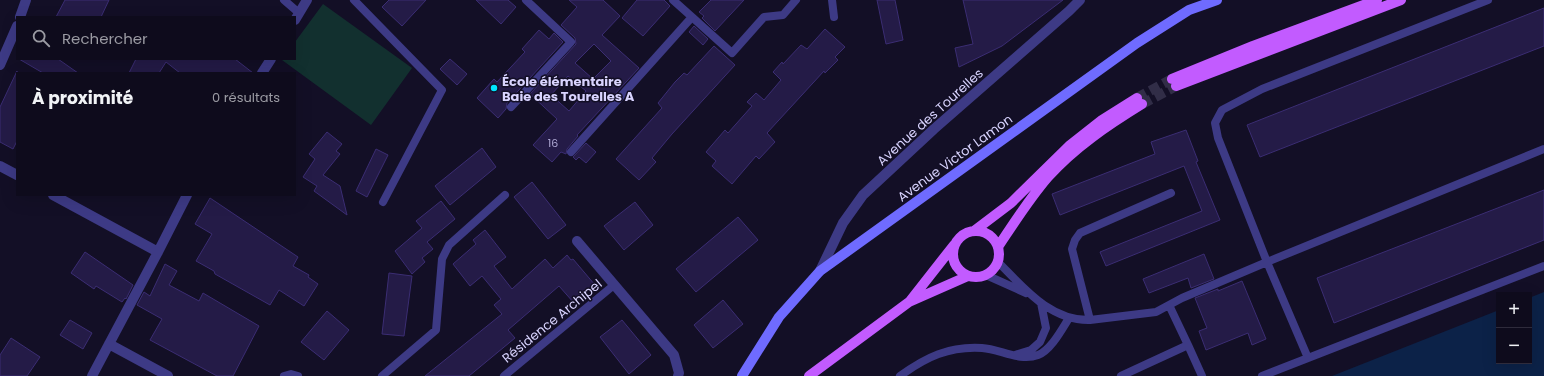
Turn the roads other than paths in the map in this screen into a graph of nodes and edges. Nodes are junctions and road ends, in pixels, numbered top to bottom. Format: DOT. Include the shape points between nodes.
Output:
graph roads {
  1 [pos="26,0"];
  2 [pos="284,0"];
  3 [pos="307,0"];
  4 [pos="354,0"];
  5 [pos="526,0"];
  6 [pos="673,0"];
  7 [pos="796,0"];
  8 [pos="832,0"];
  9 [pos="1080,0"];
  10 [pos="1217,0"];
  11 [pos="1377,0"];
  12 [pos="1401,0"];
  13 [pos="1488,0"];
  14 [pos="20,16"];
  15 [pos="297,17"];
  16 [pos="834,17"];
  17 [pos="692,18"];
  18 [pos="16,28"];
  19 [pos="270,60"];
  20 [pos="0,65"];
  21 [pos="263,72"];
  22 [pos="511,108"];
  23 [pos="1544,149"];
  24 [pos="571,152"];
  25 [pos="0,166"];
  26 [pos="16,174"];
  27 [pos="1171,193"];
  28 [pos="505,195"];
  29 [pos="56,196"];
  30 [pos="186,196"];
  31 [pos="383,202"];
  32 [pos="974,231"];
  33 [pos="577,241"];
  34 [pos="955,244"];
  35 [pos="998,247"];
  36 [pos="158,252"];
  37 [pos="998,262"];
  38 [pos="1267,262"];
  39 [pos="1544,266"];
  40 [pos="820,271"];
  41 [pos="986,275"];
  42 [pos="968,276"];
  43 [pos="614,285"];
  44 [pos="1030,295"];
  45 [pos="909,302"];
  46 [pos="1041,304"];
  47 [pos="1169,305"];
  48 [pos="1069,318"];
  49 [pos="1090,320"];
  50 [pos="109,344"];
  51 [pos="1188,345"];
  52 [pos="1015,355"];
  53 [pos="1308,358"];
  54 [pos="92,376"];
  55 [pos="168,376"];
  56 [pos="284,376"];
  57 [pos="298,376"];
  58 [pos="382,376"];
  59 [pos="504,376"];
  60 [pos="678,376"];
  61 [pos="742,376"];
  62 [pos="809,376"];
  63 [pos="900,376"];
  64 [pos="1121,376"];
  65 [pos="1202,376"];
  66 [pos="1262,376"];
  1 -- 14 [label="street"];
  2 -- 15 [label="lane"];
  3 -- 15 [label="street"];
  4 -- 31 [label="lane" via="442,90"];
  5 -- 22 [label="lane" via="571,42"];
  6 -- 17 [label="lane"];
  7 -- 17 [label="lane" via="783,15 764,17 732,53"];
  8 -- 16 [label="lane"];
  9 -- 40 [label="street, Avenue des Tourelles" via="934,129 863,196 843,223"];
  10 -- 40 [label="street, Avenue Victor Lamon" via="1189,10 1137,43"];
  11 -- 12 [label="main road" via="1260,44 1174,83"];
  13 -- 38 [label="lane" via="1262,88 1222,110 1215,123 1218,138"];
  17 -- 24 [label="lane"];
  18 -- 20 [label="street"];
  19 -- 21 [label="street"];
  23 -- 38 [label="lane"];
  25 -- 26 [label="street"];
  27 -- 49 [label="lane" via="1080,233 1075,240 1072,249"];
  28 -- 58 [label="lane" via="449,244 442,259 436,330"];
  29 -- 36 [label="street"];
  30 -- 36 [label="street"];
  32 -- 34 [label="main road" via="966,233"];
  32 -- 35 [label="main road" via="989,235"];
  32 -- 35 [label="main road" via="1011,203 1069,146 1102,120 1139,101 1058,166 1037,190"];
  33 -- 43 [label="street"];
  34 -- 42 [label="main road" via="953,259 956,267"];
  34 -- 45 [label="main road"];
  35 -- 37 [label="main road"];
  36 -- 50 [label="street"];
  37 -- 41 [label="main road"];
  37 -- 44 [label="lane"];
  38 -- 47 [label="lane"];
  38 -- 53 [label="lane"];
  39 -- 53 [label="lane"];
  40 -- 61 [label="street, Avenue Victor Lamon" via="779,317"];
  41 -- 42 [label="main road"];
  41 -- 44 [label="lane"];
  42 -- 45 [label="main road"];
  43 -- 59 [label="lane, Résidence Archipel"];
  43 -- 60 [label="street" via="674,355"];
  44 -- 46 [label="lane"];
  45 -- 62 [label="main road"];
  46 -- 48 [label="lane"];
  46 -- 52 [label="lane" via="1046,328 1040,342 1031,350"];
  47 -- 49 [label="lane" via="1156,312"];
  47 -- 51 [label="lane"];
  48 -- 49 [label="lane"];
  48 -- 52 [label="lane" via="1056,339 1040,354 1028,358"];
  50 -- 54 [label="street"];
  50 -- 55 [label="street"];
  51 -- 64 [label="lane"];
  51 -- 65 [label="lane"];
  52 -- 63 [label="lane" via="982,348 949,350 919,362"];
  53 -- 66 [label="lane"];
  56 -- 57 [label="lane"];
}
